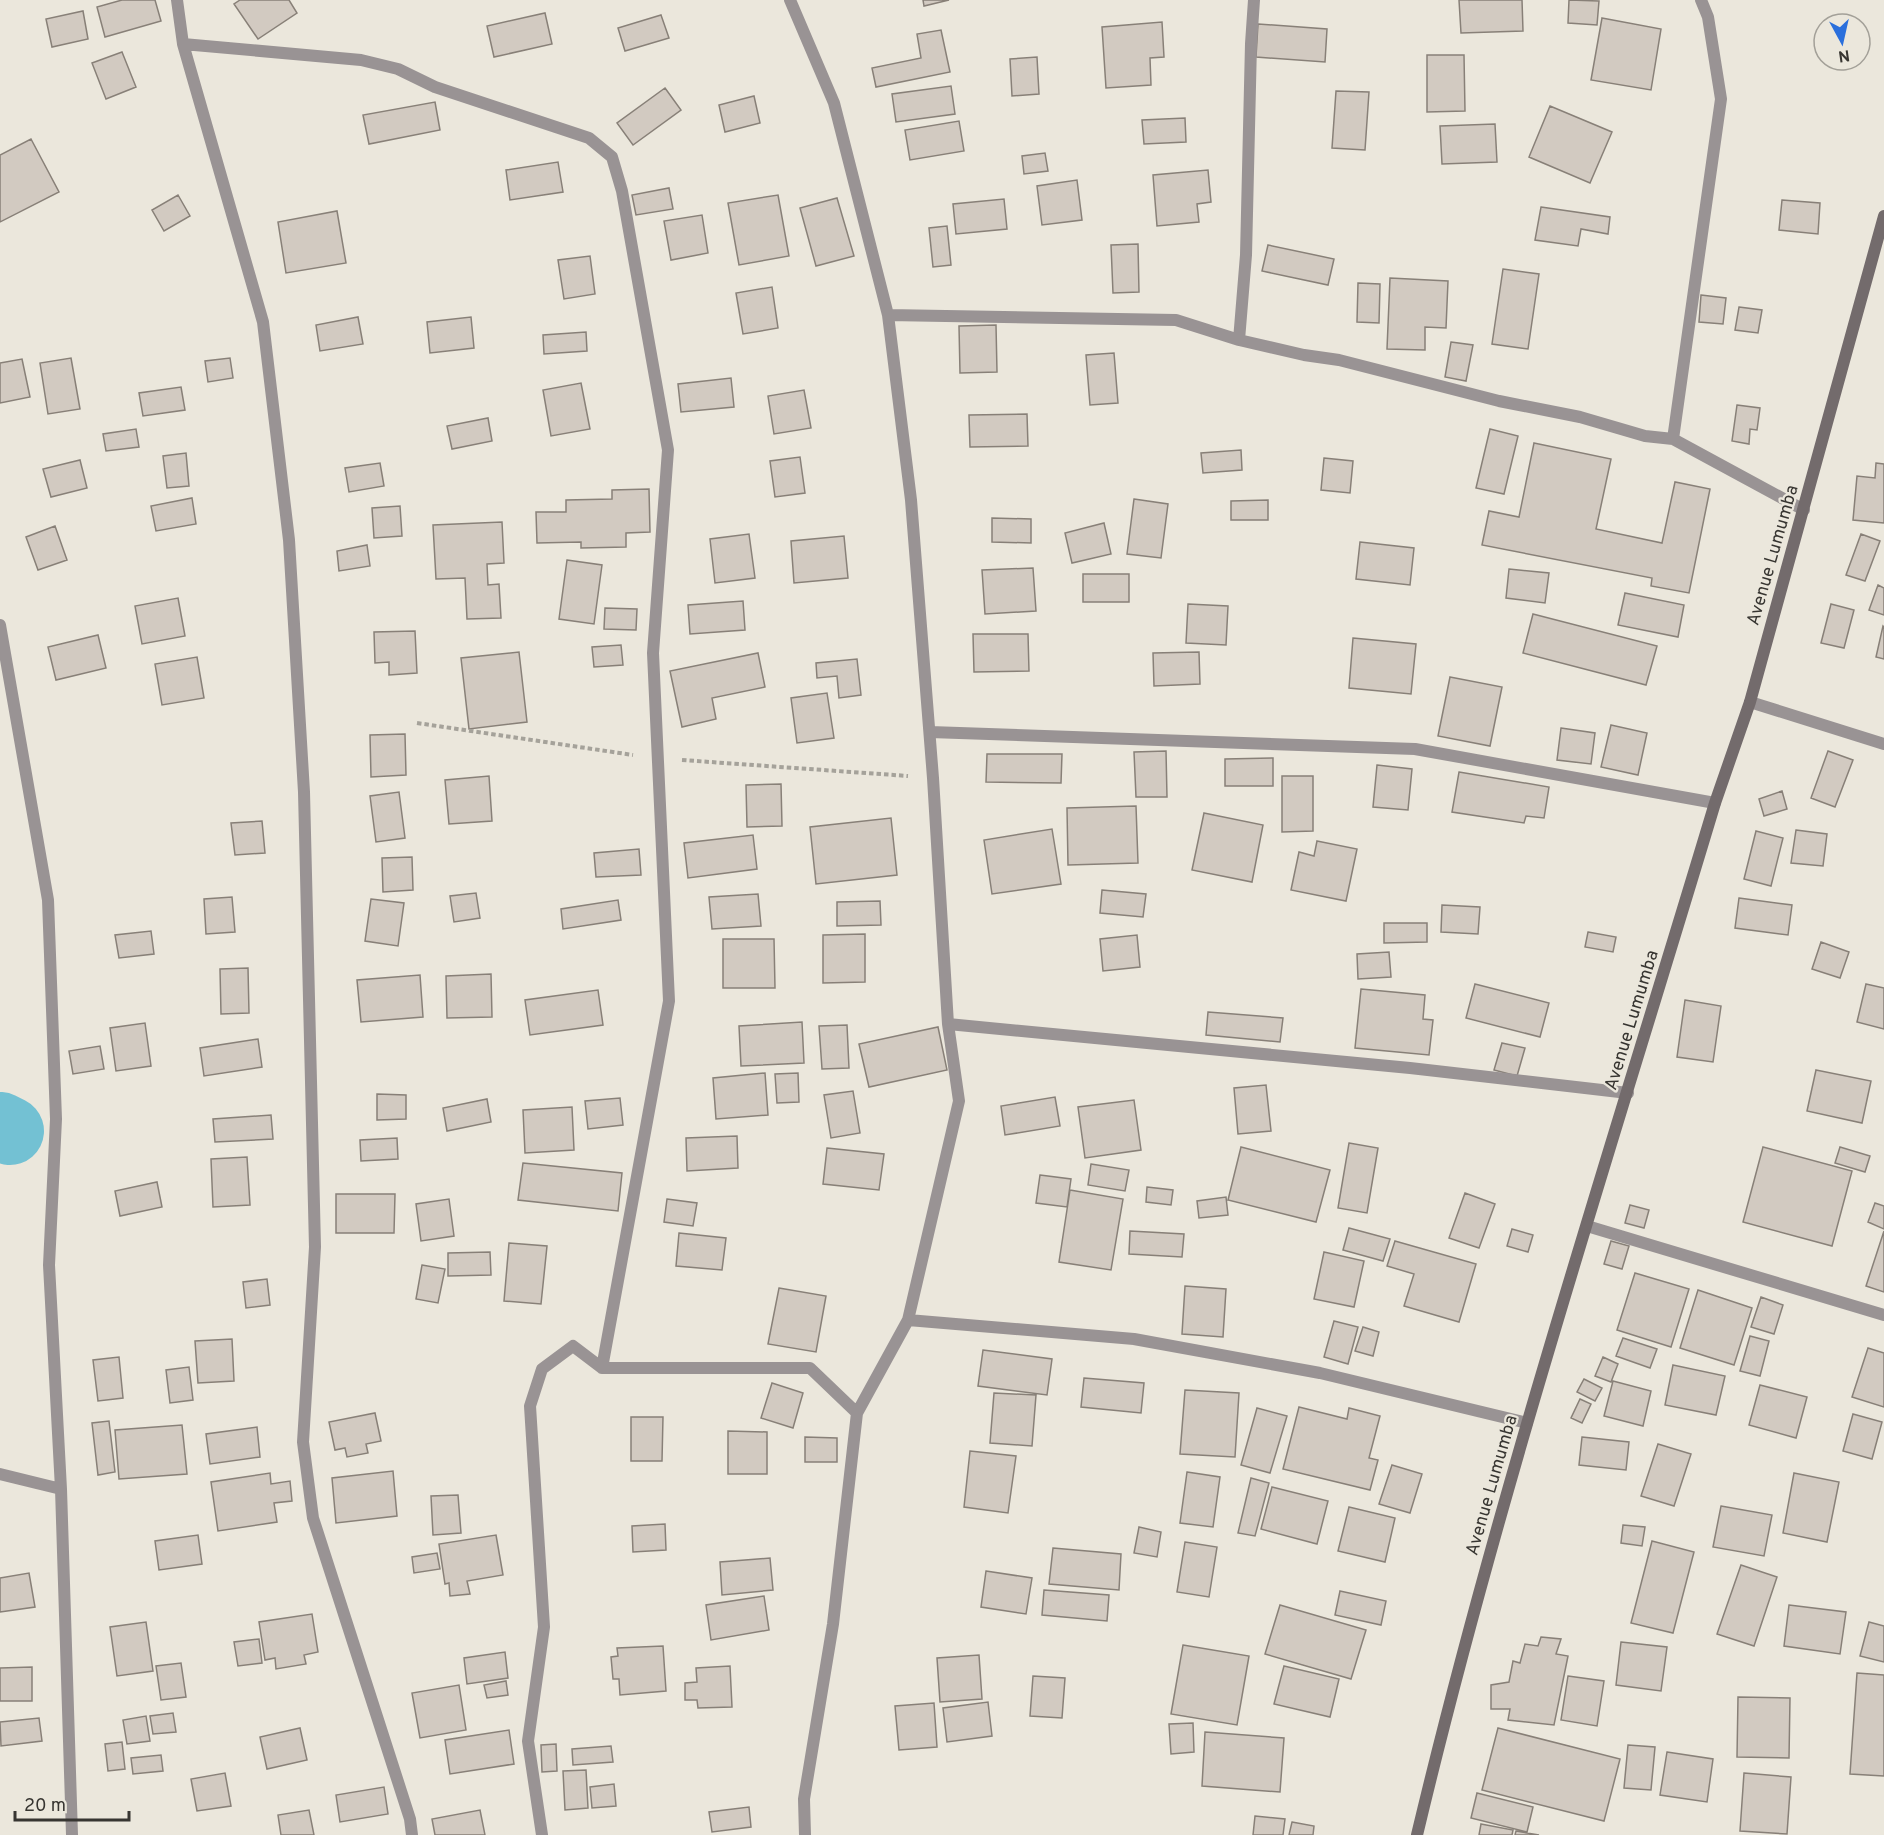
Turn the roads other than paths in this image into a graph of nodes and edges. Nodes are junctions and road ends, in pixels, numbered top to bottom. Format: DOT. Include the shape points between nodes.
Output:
graph roads {
  1 [pos="177,0"];
  2 [pos="790,0"];
  3 [pos="1254,0"];
  4 [pos="1701,0"];
  5 [pos="183,44"];
  6 [pos="1884,216"];
  7 [pos="888,315"];
  8 [pos="1239,340"];
  9 [pos="1672,439"];
  10 [pos="1804,510"];
  11 [pos="0,625"];
  12 [pos="1750,702"];
  13 [pos="930,732"];
  14 [pos="1884,744"];
  15 [pos="1715,803"];
  16 [pos="948,1024"];
  17 [pos="1628,1093"];
  18 [pos="1587,1226"];
  19 [pos="1884,1315"];
  20 [pos="908,1320"];
  21 [pos="602,1368"];
  22 [pos="857,1413"];
  23 [pos="1527,1423"];
  24 [pos="0,1474"];
  25 [pos="61,1489"];
  26 [pos="72,1835"];
  27 [pos="412,1835"];
  28 [pos="542,1835"];
  29 [pos="805,1835"];
  30 [pos="1417,1835"];
  1 -- 5 [label="street"];
  2 -- 7 [label="street" via="834,103"];
  3 -- 8 [label="street" via="1246,255"];
  4 -- 9 [label="street" via="1708,18 1720,99"];
  5 -- 21 [label="street" via="361,60 398,69 435,87 589,138 612,157 622,191 668,450 653,653 669,1000"];
  5 -- 27 [label="street" via="263,322 289,540 304,792 315,1236 303,1442 313,1518"];
  6 -- 10 [label="main road, Avenue Lumumba"];
  7 -- 8 [label="street" via="1176,320"];
  7 -- 13 [label="street" via="911,501"];
  8 -- 9 [label="street" via="1339,360 1645,436"];
  9 -- 10 [label="street"];
  10 -- 12 [label="main road, Avenue Lumumba"];
  11 -- 25 [label="street" via="48,900 56,1119 49,1265"];
  12 -- 14 [label="street"];
  12 -- 15 [label="main road, Avenue Lumumba"];
  13 -- 15 [label="street" via="1415,749"];
  13 -- 16 [label="street"];
  15 -- 17 [label="main road, Avenue Lumumba"];
  16 -- 17 [label="street"];
  16 -- 20 [label="street" via="959,1101"];
  17 -- 18 [label="main road, Avenue Lumumba"];
  18 -- 19 [label="street"];
  18 -- 23 [label="main road, Avenue Lumumba"];
  20 -- 22 [label="street"];
  20 -- 23 [label="street" via="1134,1339 1320,1373"];
  21 -- 22 [label="street" via="810,1368"];
  21 -- 28 [label="street" via="573,1346 542,1369 530,1406 544,1627 528,1741"];
  22 -- 29 [label="street" via="833,1624 804,1799"];
  23 -- 30 [label="main road, Avenue Lumumba"];
  24 -- 25 [label="street"];
  25 -- 26 [label="street"];
}
